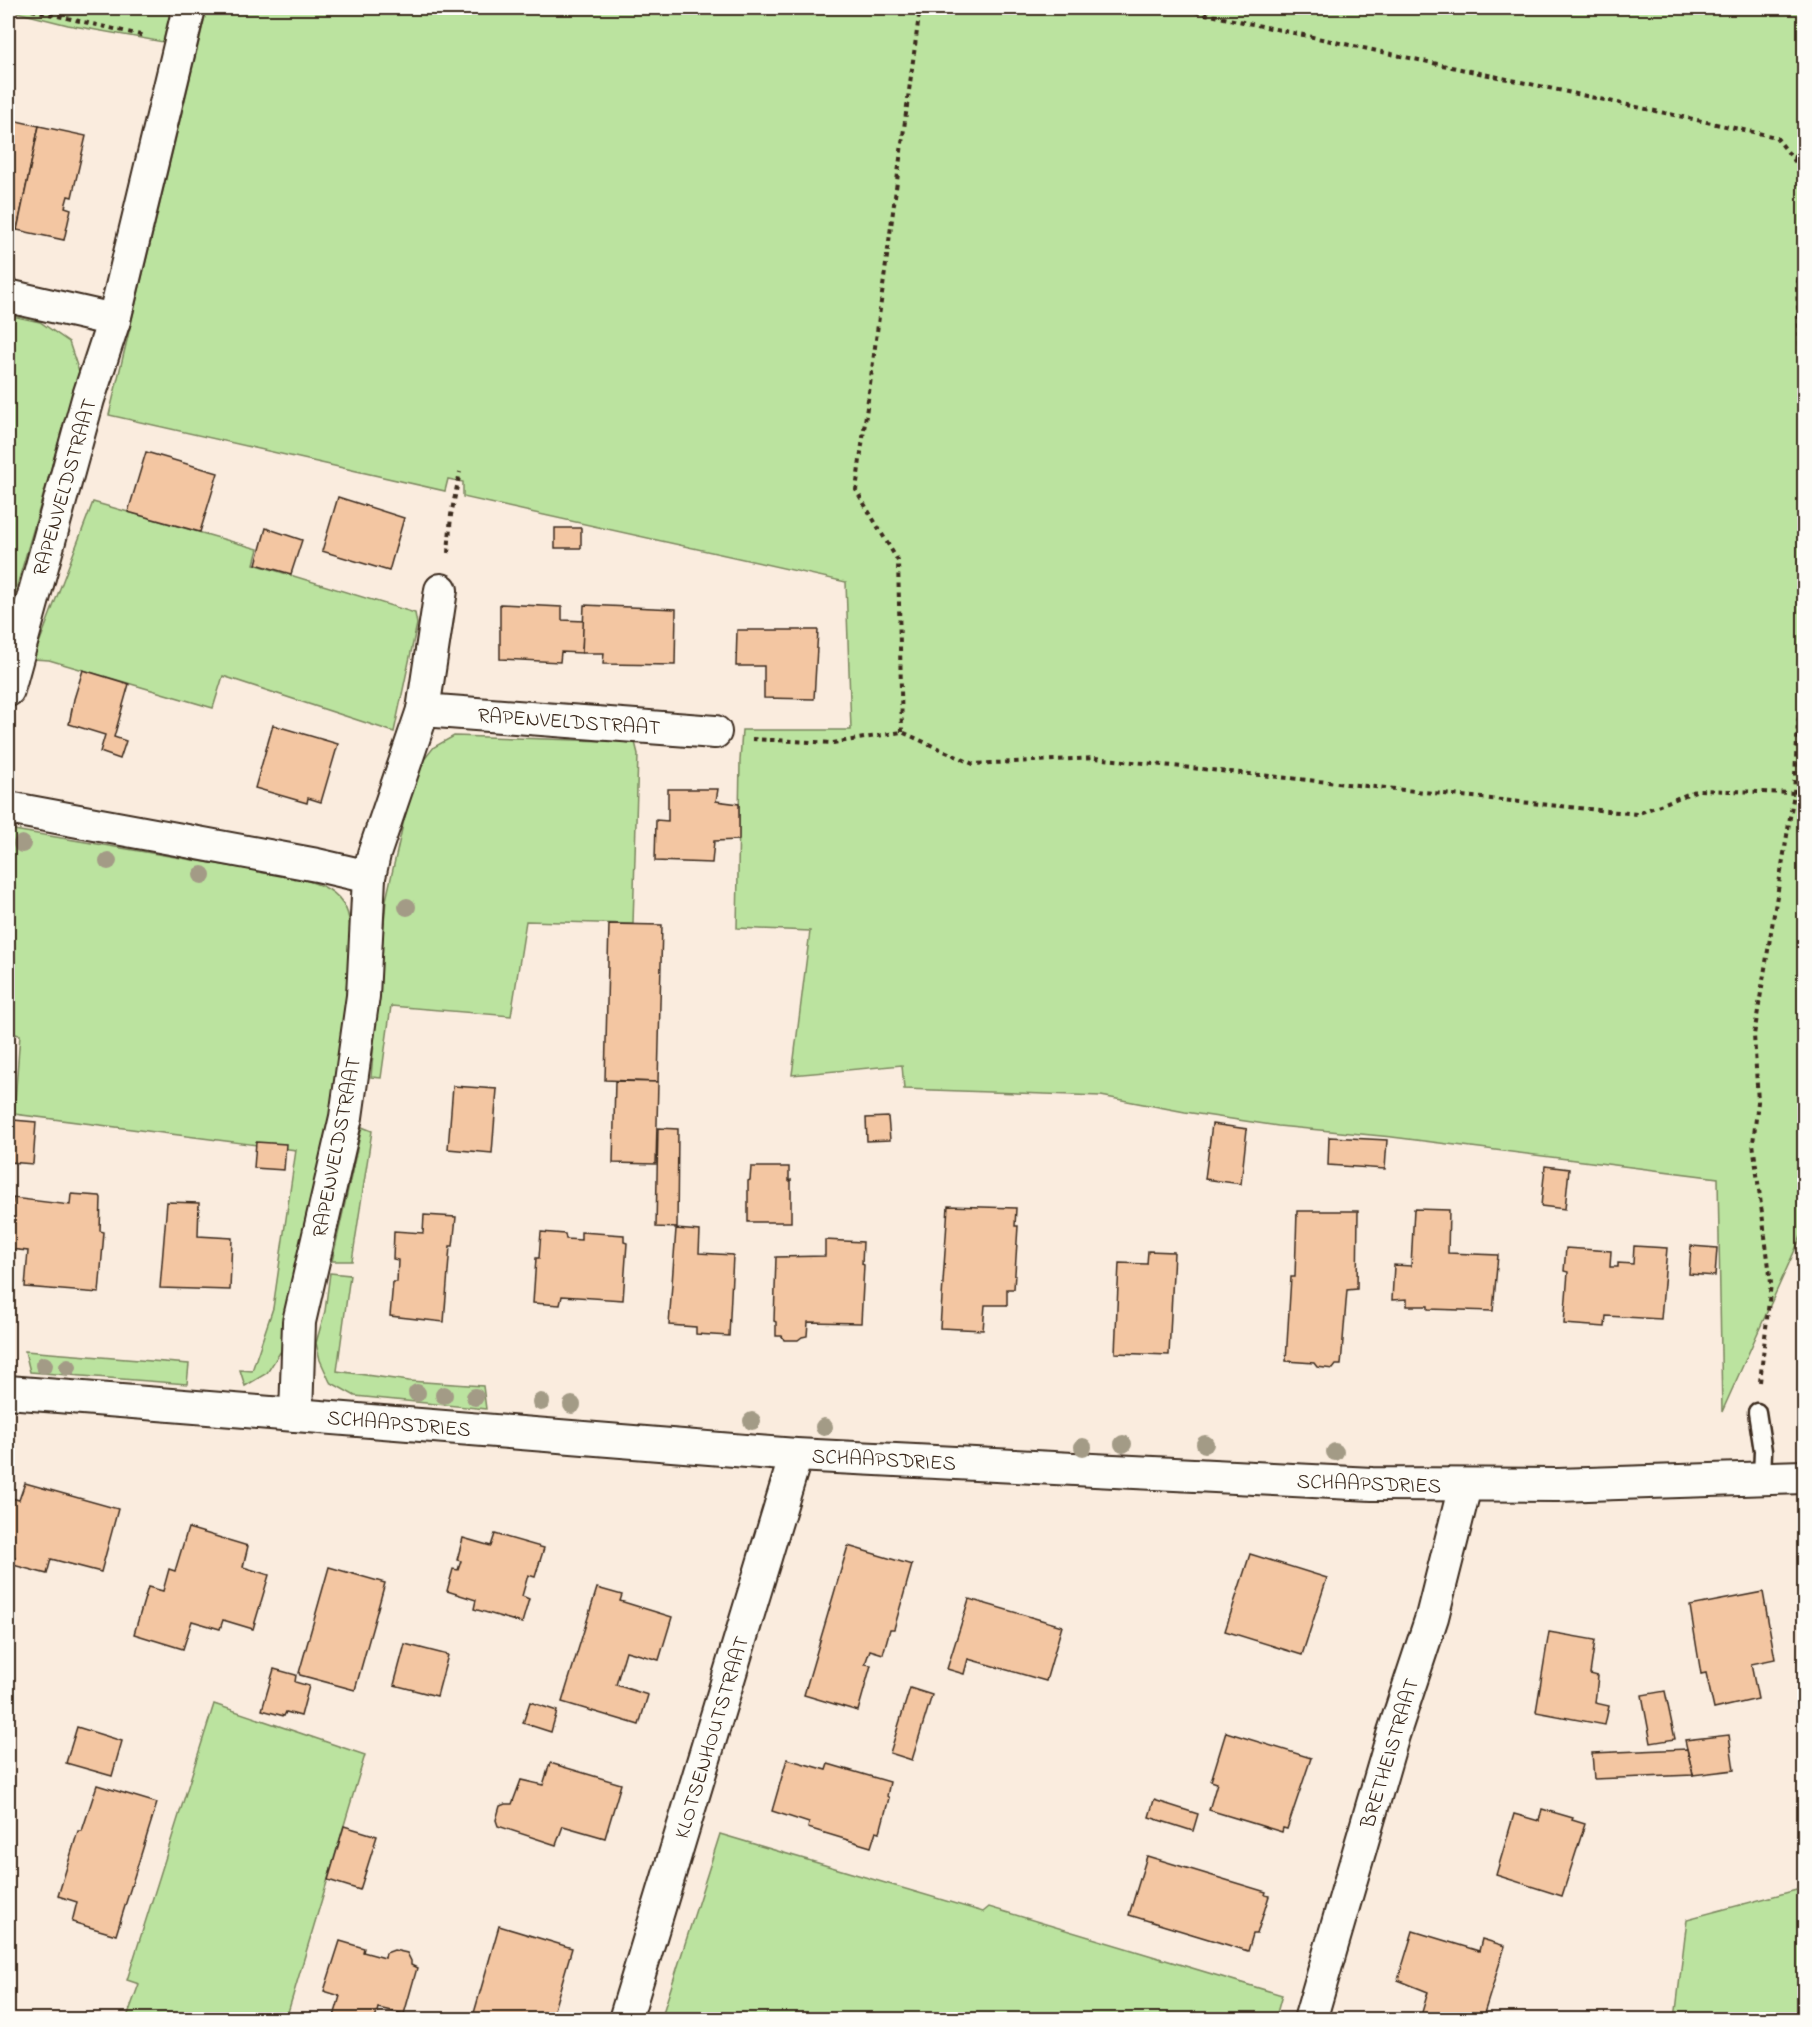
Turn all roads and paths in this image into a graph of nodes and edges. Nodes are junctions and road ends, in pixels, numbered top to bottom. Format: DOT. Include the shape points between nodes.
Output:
graph roads {
  1 [pos="23,8"];
  2 [pos="189,8"];
  3 [pos="920,8"];
  4 [pos="1178,8"];
  5 [pos="180,45"];
  6 [pos="1804,127"];
  7 [pos="1804,133"];
  8 [pos="1794,160"];
  9 [pos="1804,174"];
  10 [pos="1804,252"];
  11 [pos="8,296"];
  12 [pos="114,320"];
  13 [pos="1804,418"];
  14 [pos="460,472"];
  15 [pos="441,590"];
  16 [pos="1804,688"];
  17 [pos="8,690"];
  18 [pos="423,710"];
  19 [pos="715,732"];
  20 [pos="902,732"];
  21 [pos="1794,793"];
  22 [pos="8,808"];
  23 [pos="369,877"];
  24 [pos="8,1392"];
  25 [pos="1757,1413"];
  26 [pos="296,1415"];
  27 [pos="796,1455"];
  28 [pos="1804,1477"];
  29 [pos="1762,1478"];
  30 [pos="1465,1486"];
  31 [pos="625,2019"];
  32 [pos="1310,2019"];
  1 -- 5 [label="path"];
  2 -- 5 [label="street, RAPENVELDSTRAAT"];
  3 -- 20 [label="path" via="856,490 898,561"];
  4 -- 8 [label="path" via="1776,137"];
  5 -- 12 [label="street, RAPENVELDSTRAAT"];
  6 -- 7 [label="path"];
  7 -- 8 [label="path"];
  8 -- 9 [label="path"];
  10 -- 13 [label="path" via="1797,288"];
  11 -- 12 [label="street"];
  12 -- 17 [label="street, RAPENVELDSTRAAT" via="88,399"];
  14 -- 15 [label="path"];
  15 -- 18 [label="street, RAPENVELDSTRAAT"];
  16 -- 21 [label="path"];
  18 -- 19 [label="street, RAPENVELDSTRAAT"];
  18 -- 23 [label="street, RAPENVELDSTRAAT"];
  19 -- 20 [label="path" via="729,738 833,743"];
  20 -- 21 [label="path" via="973,764 1095,758 1637,814 1698,790"];
  21 -- 25 [label="path" via="1754,1035 1758,1102 1753,1143 1771,1283"];
  22 -- 23 [label="street"];
  23 -- 26 [label="street, RAPENVELDSTRAAT" via="363,996 346,1117 299,1322"];
  24 -- 26 [label="street, SCHAAPSDRIES"];
  25 -- 29 [label="lane" via="1763,1451"];
  26 -- 27 [label="street, SCHAAPSDRIES"];
  27 -- 30 [label="street, SCHAAPSDRIES"];
  27 -- 31 [label="street, KLOTSENHOUTSTRAAT"];
  28 -- 29 [label="street, SCHAAPSDRIES"];
  29 -- 30 [label="street, SCHAAPSDRIES"];
  30 -- 32 [label="street, BRETHEISTRAAT" via="1432,1617 1393,1735"];
}
